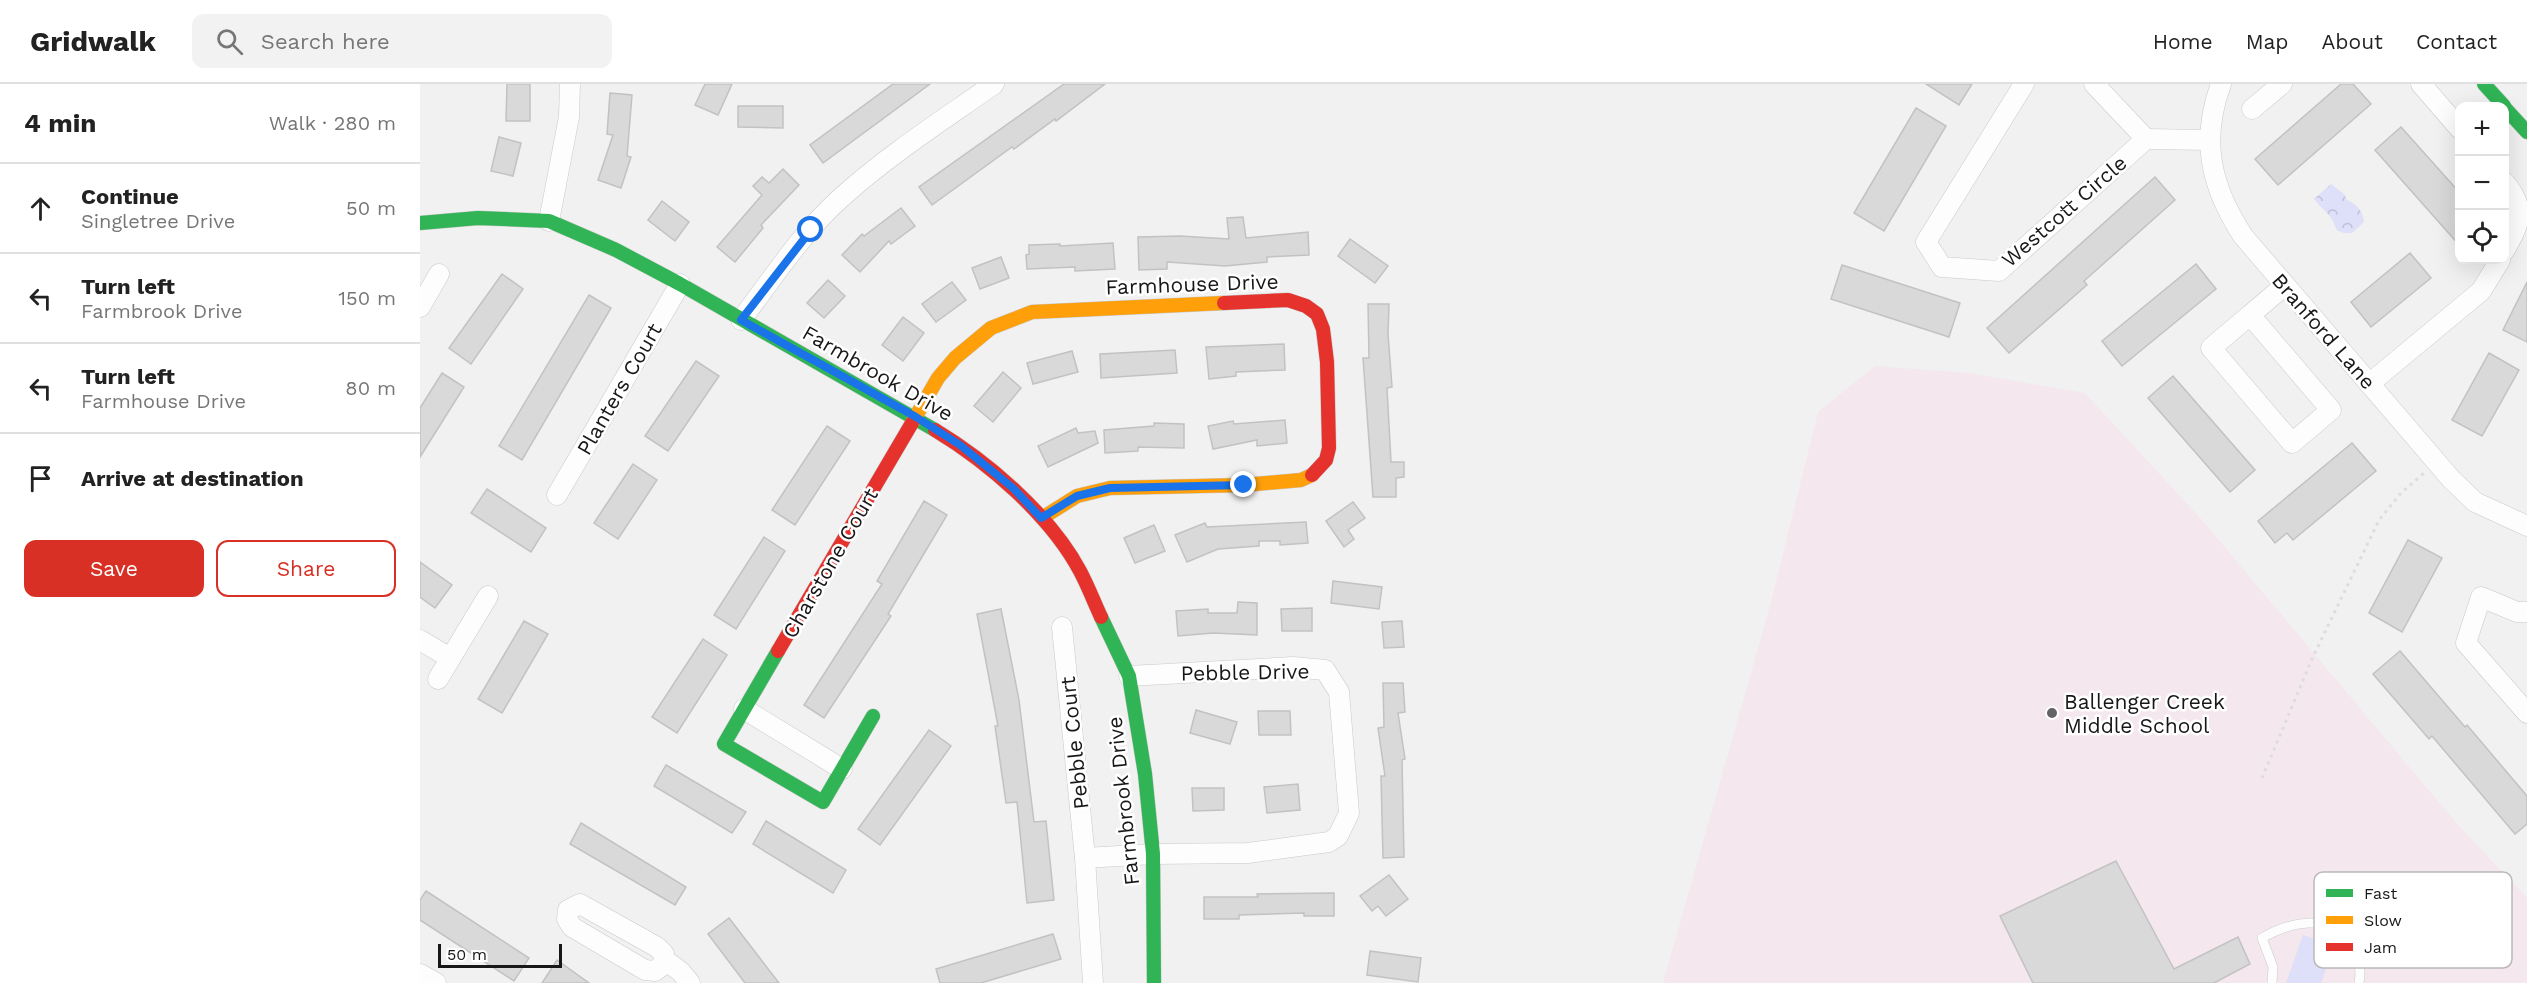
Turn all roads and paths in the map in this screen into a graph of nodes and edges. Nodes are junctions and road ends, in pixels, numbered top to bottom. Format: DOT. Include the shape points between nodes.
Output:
graph roads {
  1 [pos="570,84"];
  2 [pos="994,84"];
  3 [pos="2024,84"];
  4 [pos="2094,84"];
  5 [pos="2221,84"];
  6 [pos="2282,84"];
  7 [pos="2421,84"];
  8 [pos="2484,84"];
  9 [pos="2500,102"];
  10 [pos="2252,109"];
  11 [pos="2509,112"];
  12 [pos="2455,123"];
  13 [pos="2527,132"];
  14 [pos="2146,139"];
  15 [pos="2210,140"];
  16 [pos="2509,188"];
  17 [pos="549,221"];
  18 [pos="420,223"];
  19 [pos="2509,244"];
  20 [pos="2498,264"];
  21 [pos="439,274"];
  22 [pos="680,284"];
  23 [pos="2284,286"];
  24 [pos="420,307"];
  25 [pos="2250,315"];
  26 [pos="741,320"];
  27 [pos="2369,384"];
  28 [pos="916,417"];
  29 [pos="2426,471"];
  30 [pos="557,495"];
  31 [pos="1041,518"];
  32 [pos="2527,526"];
  33 [pos="488,596"];
  34 [pos="2527,612"];
  35 [pos="1062,627"];
  36 [pos="420,640"];
  37 [pos="450,658"];
  38 [pos="1129,676"];
  39 [pos="438,678"];
  40 [pos="744,709"];
  41 [pos="2527,713"];
  42 [pos="873,716"];
  43 [pos="842,769"];
  44 [pos="2262,778"];
  45 [pos="1153,854"];
  46 [pos="1085,858"];
  47 [pos="2314,922"];
  48 [pos="665,960"];
  49 [pos="2360,968"];
  50 [pos="420,974"];
  51 [pos="436,983"];
  52 [pos="690,983"];
  53 [pos="1092,983"];
  54 [pos="1154,983"];
  55 [pos="2272,983"];
  56 [pos="2359,983"];
  1 -- 17 [label="street" via="569,117"];
  2 -- 26 [label="street" via="884,162 842,197 811,230"];
  3 -- 14 [label="street, Westcott Circle" via="1926,242 1942,267 1999,270"];
  4 -- 14 [label="street, Westcott Circle"];
  5 -- 15 [label="street, Branford Lane" via="2214,104"];
  6 -- 10 [label="street"];
  7 -- 12 [label="street"];
  8 -- 9 [label="street"];
  11 -- 13 [label="street"];
  14 -- 15 [label="street, Westcott Circle"];
  15 -- 23 [label="street, Branford Lane" via="2215,179 2230,215"];
  16 -- 19 [label="street" via="2518,201 2520,215"];
  17 -- 18 [label="street, Farmbrook Drive" via="478,218"];
  17 -- 22 [label="street, Farmbrook Drive"];
  20 -- 27 [label="street" via="2481,291"];
  21 -- 24 [label="street"];
  22 -- 26 [label="street, Farmbrook Drive"];
  22 -- 30 [label="street, Planters Court"];
  23 -- 25 [label="street"];
  23 -- 27 [label="street, Branford Lane"];
  25 -- 25 [label="street" via="2211,348 2292,443 2331,410"];
  26 -- 28 [label="street, Farmbrook Drive"];
  27 -- 32 [label="street, Branford Lane" via="2469,496"];
  28 -- 31 [label="street, Farmbrook Drive" via="960,445 1013,488"];
  28 -- 31 [label="street, Farmhouse Drive" via="938,378 955,358 991,328 1032,312 1288,300 1311,309 1319,317 1326,352 1329,448 1326,460 1311,475 1300,480 1244,485 1110,488 1077,496"];
  28 -- 40 [label="street, Charstone Court"];
  29 -- 44 [label="path" via="2379,520 2312,659"];
  31 -- 38 [label="street, Farmbrook Drive" via="1080,568"];
  33 -- 37 [label="street"];
  34 -- 41 [label="street" via="2517,612 2481,597 2466,643"];
  35 -- 46 [label="street, Pebble Court"];
  36 -- 37 [label="street"];
  37 -- 39 [label="street"];
  38 -- 45 [label="street, Farmbrook Drive"];
  38 -- 45 [label="street, Pebble Drive" via="1293,667 1324,670 1339,692 1349,813 1338,836 1329,842 1248,853"];
  40 -- 43 [label="street"];
  40 -- 43 [label="street, Charstone Court" via="724,744 823,802"];
  42 -- 43 [label="street, Charstone Court"];
  45 -- 46 [label="street"];
  45 -- 54 [label="street, Farmbrook Drive"];
  46 -- 53 [label="street, Pebble Court"];
  47 -- 55 [label="lane" via="2277,930 2262,938 2273,967"];
  48 -- 48 [label="street" via="657,946 584,905 568,910 567,919 572,927 645,970 660,969"];
  48 -- 52 [label="street"];
  49 -- 56 [label="lane"];
  50 -- 51 [label="street"];
}
